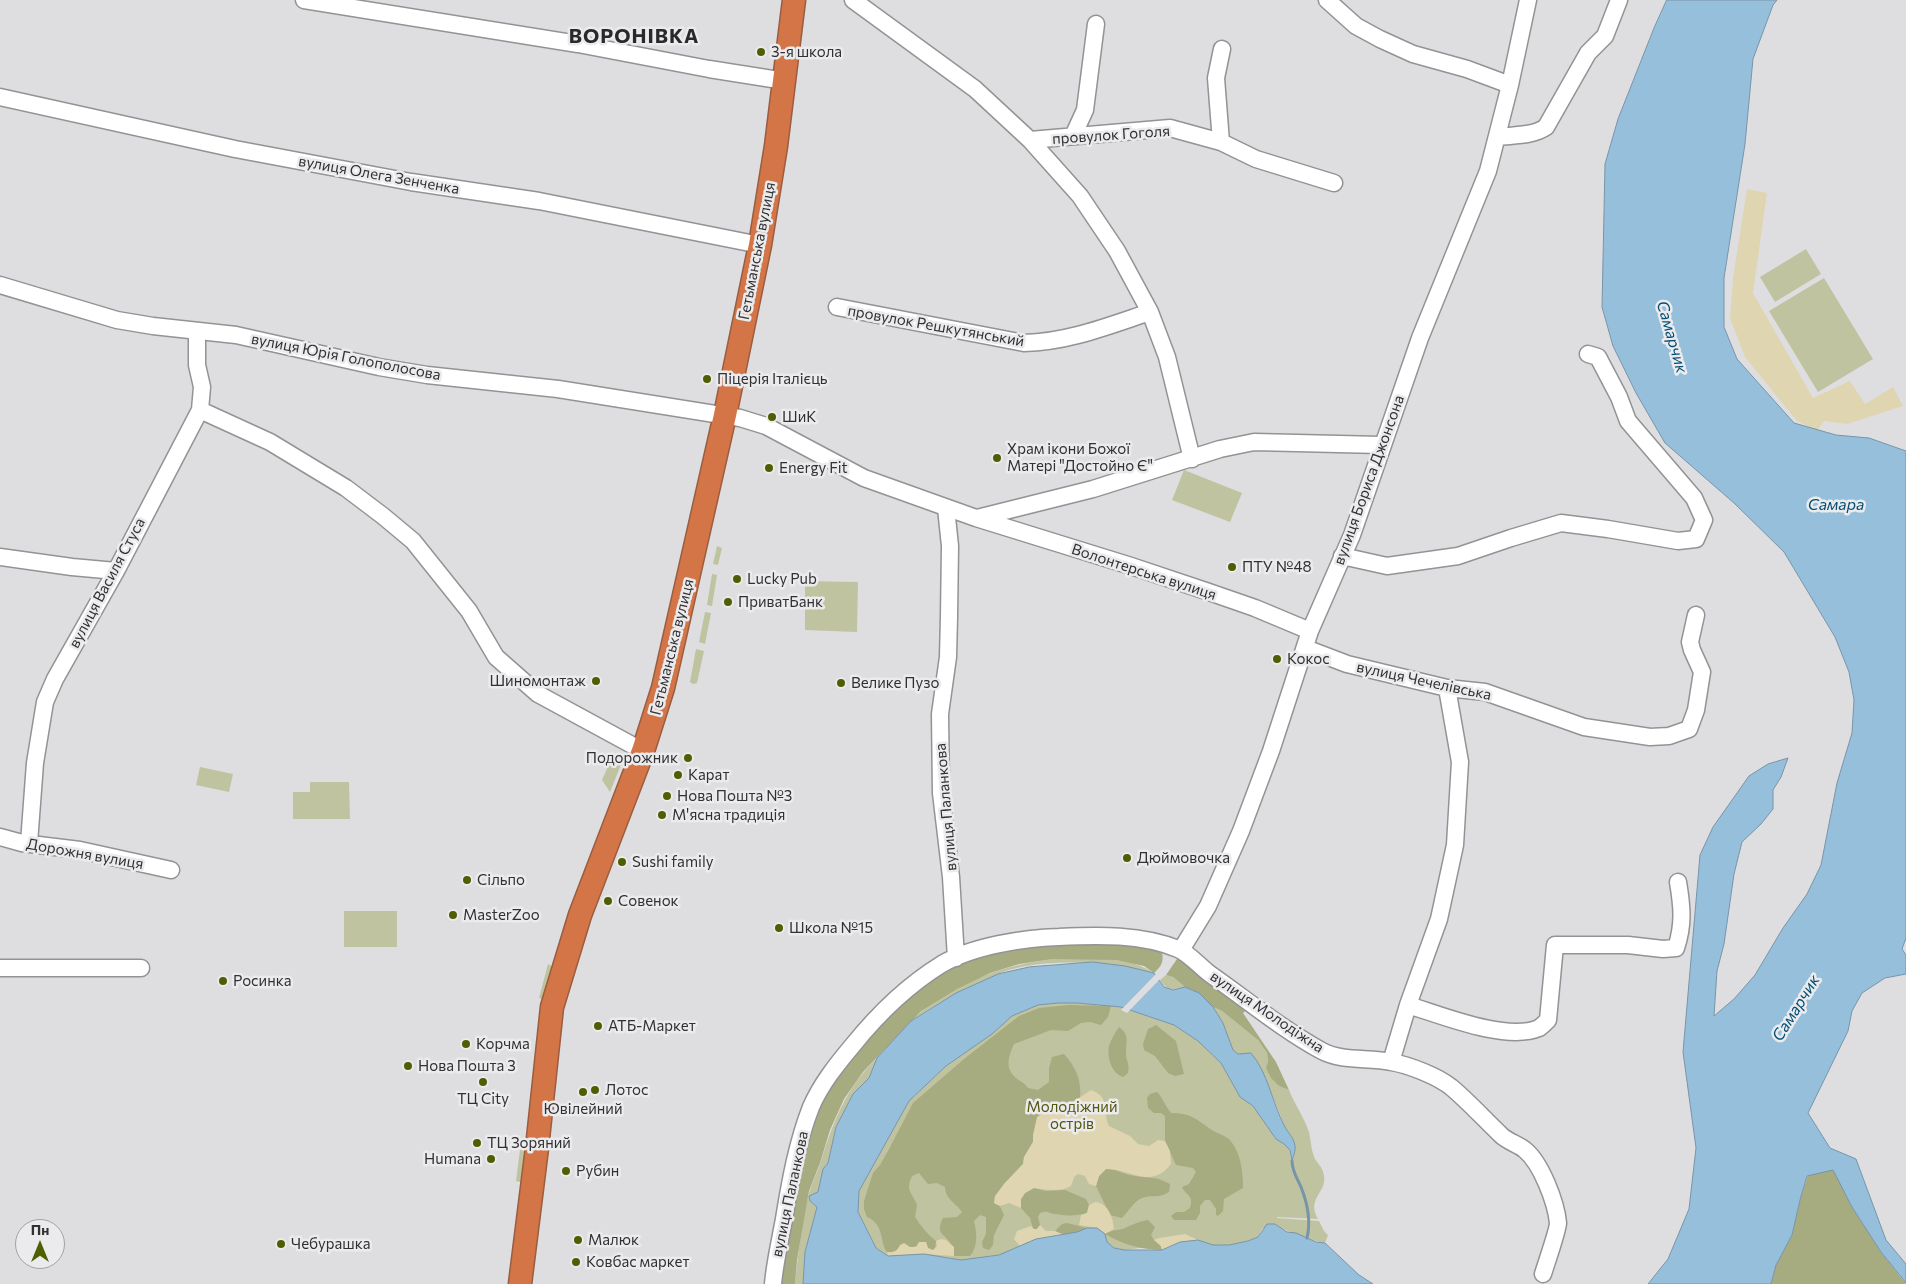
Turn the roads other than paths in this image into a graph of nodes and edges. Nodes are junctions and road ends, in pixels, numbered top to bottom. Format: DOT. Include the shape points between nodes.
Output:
graph roads {
  1 [pos="304,0"];
  2 [pos="794,0"];
  3 [pos="853,0"];
  4 [pos="1327,0"];
  5 [pos="1528,0"];
  6 [pos="1619,0"];
  7 [pos="1096,24"];
  8 [pos="1222,50"];
  9 [pos="785,81"];
  10 [pos="1510,85"];
  11 [pos="0,97"];
  12 [pos="1073,136"];
  13 [pos="1498,137"];
  14 [pos="1030,140"];
  15 [pos="1221,142"];
  16 [pos="1334,183"];
  17 [pos="760,245"];
  18 [pos="0,285"];
  19 [pos="837,307"];
  20 [pos="1150,312"];
  21 [pos="197,331"];
  22 [pos="1588,354"];
  23 [pos="200,410"];
  24 [pos="725,415"];
  25 [pos="1381,445"];
  26 [pos="1192,459"];
  27 [pos="946,508"];
  28 [pos="976,518"];
  29 [pos="1342,556"];
  30 [pos="0,557"];
  31 [pos="116,571"];
  32 [pos="1696,615"];
  33 [pos="1310,631"];
  34 [pos="1305,648"];
  35 [pos="1447,688"];
  36 [pos="643,751"];
  37 [pos="0,837"];
  38 [pos="29,844"];
  39 [pos="171,870"];
  40 [pos="1678,882"];
  41 [pos="1181,950"];
  42 [pos="956,958"];
  43 [pos="0,968"];
  44 [pos="141,968"];
  45 [pos="1408,1004"];
  46 [pos="1391,1062"];
  47 [pos="1543,1274"];
  48 [pos="520,1284"];
  49 [pos="773,1284"];
  1 -- 9 [label="street"];
  2 -- 9 [label="highway, Гетьманська вулиця"];
  3 -- 14 [label="street" via="975,89"];
  4 -- 10 [label="street" via="1356,26 1380,39 1413,54"];
  5 -- 10 [label="street, вулиця Бориса Джонсона"];
  6 -- 13 [label="street" via="1605,36 1588,53 1546,127 1531,133"];
  7 -- 12 [label="street" via="1086,110"];
  8 -- 15 [label="street" via="1216,78"];
  9 -- 17 [label="highway, Гетьманська вулиця"];
  10 -- 13 [label="street, вулиця Бориса Джонсона"];
  11 -- 17 [label="street, вулиця Олега Зенченка" via="235,149 412,182 539,201"];
  12 -- 14 [label="street, провулок Гоголя"];
  12 -- 15 [label="street, провулок Гоголя" via="1170,128"];
  13 -- 25 [label="street, вулиця Бориса Джонсона" via="1488,171 1420,338"];
  14 -- 20 [label="street" via="1080,196 1117,251"];
  15 -- 16 [label="street, провулок Гоголя" via="1256,159"];
  17 -- 24 [label="highway, Гетьманська вулиця"];
  18 -- 21 [label="street, вулиця Юрія Голополосова" via="117,320"];
  19 -- 20 [label="street, провулок Решкутянський" via="1024,343 1070,338"];
  20 -- 26 [label="street" via="1166,357"];
  21 -- 23 [label="street, вулиця Василя Стуса" via="197,364 202,387"];
  21 -- 24 [label="street, вулиця Юрія Голополосова" via="236,335 427,375 558,389"];
  22 -- 29 [label="street" via="1598,357 1628,421 1694,498 1704,520 1696,539 1678,541 1561,523 1458,556 1387,566"];
  23 -- 31 [label="street, вулиця Василя Стуса"];
  23 -- 36 [label="street" via="270,442 346,488 383,516 412,541 469,611 496,657 538,694"];
  24 -- 27 [label="street, Волонтерська вулиця" via="766,426 864,478"];
  24 -- 36 [label="highway, Гетьманська вулиця" via="663,688"];
  25 -- 26 [label="street" via="1254,442"];
  25 -- 29 [label="street, вулиця Бориса Джонсона"];
  26 -- 28 [label="street" via="1093,489"];
  27 -- 28 [label="street, Волонтерська вулиця"];
  27 -- 42 [label="street, вулиця Паланкова" via="950,546 949,617 948,657 940,714 941,784"];
  28 -- 33 [label="street, Волонтерська вулиця" via="1201,589"];
  29 -- 33 [label="street, вулиця Бориса Джонсона"];
  30 -- 31 [label="street"];
  31 -- 38 [label="street, вулиця Василя Стуса" via="45,702 35,764"];
  32 -- 35 [label="street, вулиця Чечелівська" via="1690,642 1702,672 1696,710 1689,729 1680,733 1650,737 1584,727 1485,692"];
  33 -- 34 [label="street, вулиця Бориса Джонсона"];
  34 -- 35 [label="street, вулиця Чечелівська" via="1347,664"];
  34 -- 41 [label="street, вулиця Бориса Джонсона" via="1241,831 1208,906"];
  35 -- 45 [label="street" via="1460,762 1455,844 1439,919"];
  36 -- 48 [label="highway, Гетьманська вулиця" via="580,915 552,1007"];
  37 -- 38 [label="street, Дорожня вулиця"];
  38 -- 39 [label="street, Дорожня вулиця" via="80,850"];
  40 -- 45 [label="street" via="1682,907 1681,932 1676,948 1555,945 1548,1020 1540,1027 1510,1031 1473,1026"];
  41 -- 42 [label="street, вулиця Паланкова" via="1141,939 1084,936 1028,939"];
  41 -- 46 [label="street, вулиця Молодіжна" via="1264,1014 1327,1054"];
  42 -- 49 [label="street, вулиця Паланкова" via="912,985 869,1025 825,1080 803,1131 790,1184"];
  43 -- 44 [label="street"];
  45 -- 46 [label="street"];
  46 -- 47 [label="street, вулиця Молодіжна" via="1450,1086 1511,1144 1524,1149 1539,1167 1558,1224"];
}
